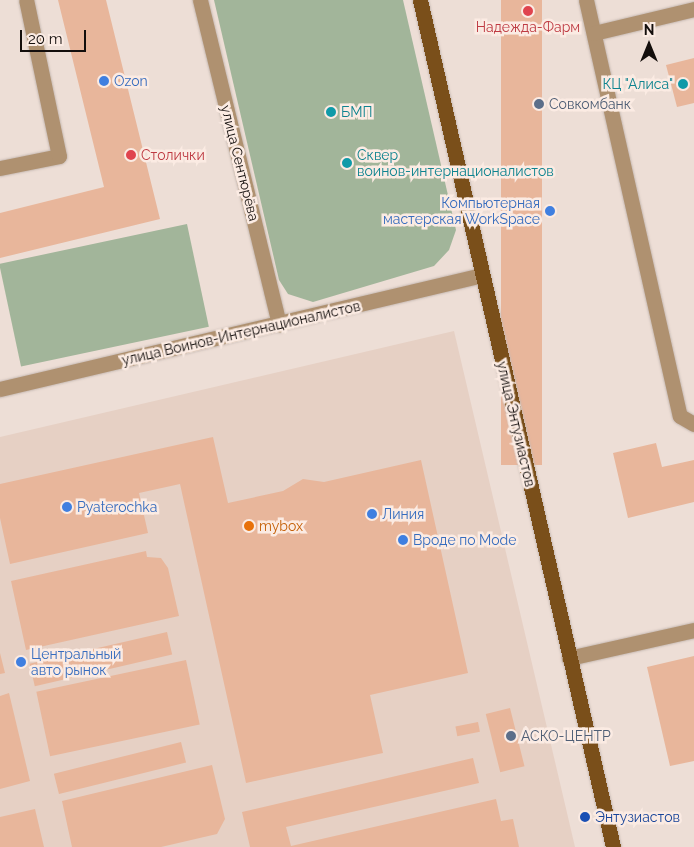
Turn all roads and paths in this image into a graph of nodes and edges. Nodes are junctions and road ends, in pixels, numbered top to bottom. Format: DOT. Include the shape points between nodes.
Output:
graph roads {
  1 [pos="26,0"];
  2 [pos="200,0"];
  3 [pos="420,0"];
  4 [pos="586,0"];
  5 [pos="694,9"];
  6 [pos="594,33"];
  7 [pos="0,168"];
  8 [pos="482,275"];
  9 [pos="280,325"];
  10 [pos="0,389"];
  11 [pos="694,424"];
  12 [pos="694,630"];
  13 [pos="569,658"];
  14 [pos="613,847"];
  1 -- 7 [label="street" via="59,156"];
  2 -- 9 [label="street, улица Сентюрёва"];
  3 -- 8 [label="main road, улица Энтузиастов"];
  4 -- 6 [label="street"];
  5 -- 6 [label="street"];
  6 -- 11 [label="street" via="680,416"];
  8 -- 9 [label="street, улица Воинов-Интернационалистов"];
  8 -- 13 [label="main road, улица Энтузиастов"];
  9 -- 10 [label="street, улица Воинов-Интернационалистов"];
  12 -- 13 [label="street"];
  13 -- 14 [label="main road, улица Энтузиастов"];
}
